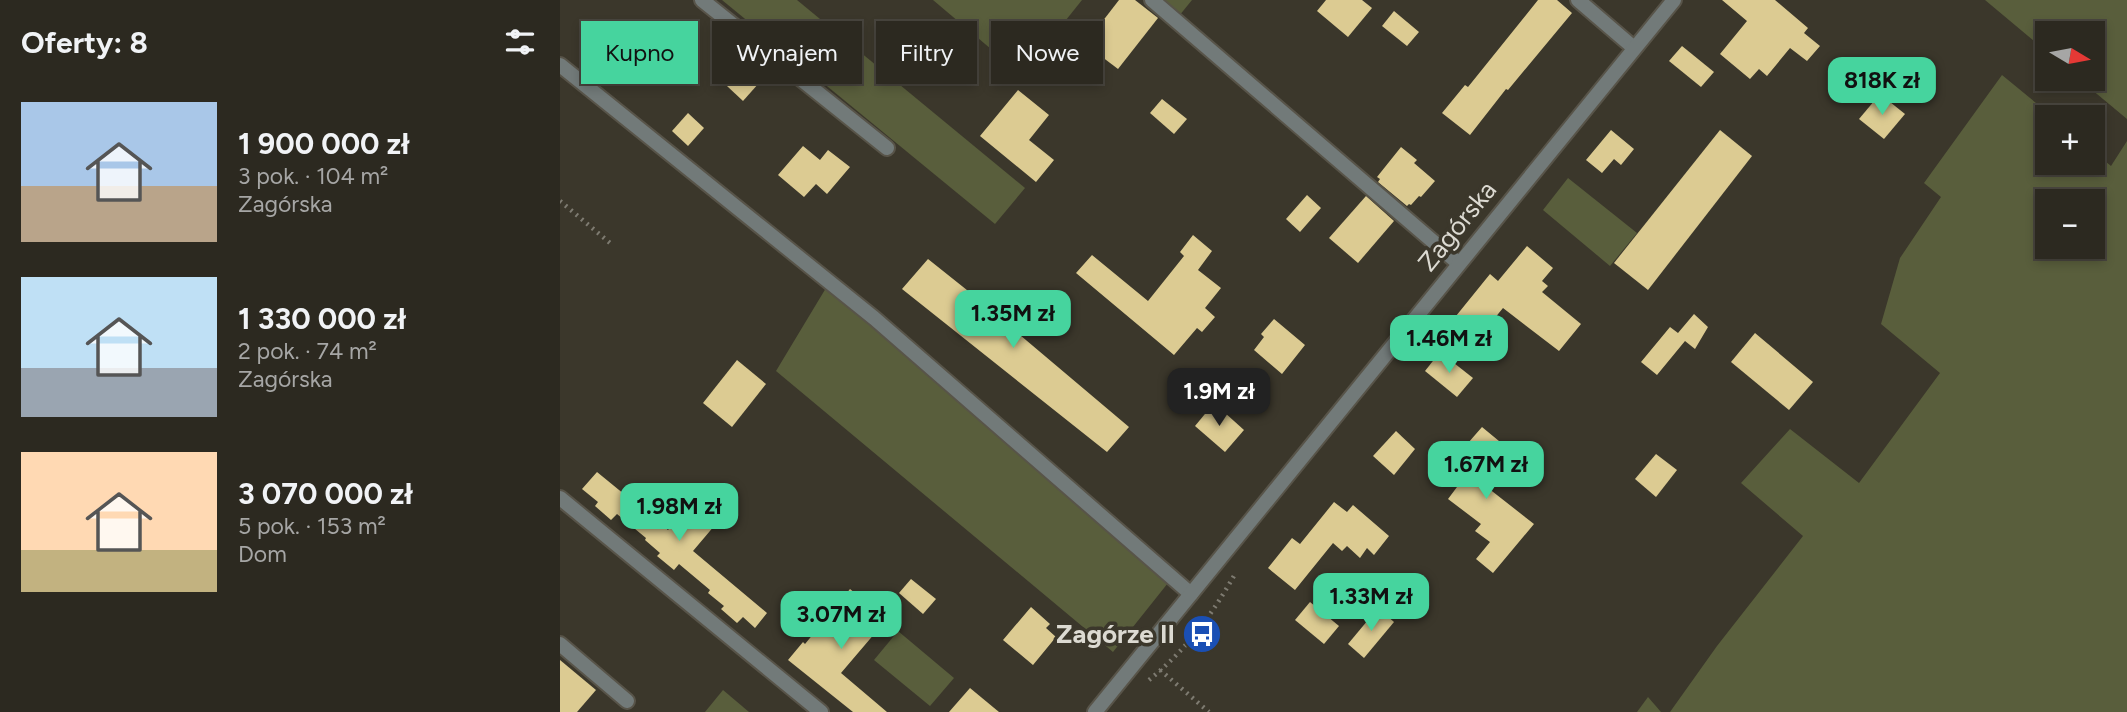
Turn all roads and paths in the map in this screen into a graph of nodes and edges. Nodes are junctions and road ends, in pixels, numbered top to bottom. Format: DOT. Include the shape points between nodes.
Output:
graph roads {
  1 [pos="702,0"];
  2 [pos="1152,0"];
  3 [pos="1578,0"];
  4 [pos="1674,0"];
  5 [pos="1634,48"];
  6 [pos="560,65"];
  7 [pos="887,148"];
  8 [pos="560,201"];
  9 [pos="610,243"];
  10 [pos="1458,263"];
  11 [pos="560,498"];
  12 [pos="1191,594"];
  13 [pos="560,644"];
  14 [pos="1160,670"];
  15 [pos="626,701"];
  16 [pos="821,712"];
  17 [pos="1095,712"];
  18 [pos="1209,712"];
  1 -- 7 [label="street"];
  2 -- 10 [label="street"];
  3 -- 5 [label="street"];
  4 -- 5 [label="street, Zagórska"];
  5 -- 10 [label="street, Zagórska"];
  6 -- 12 [label="street" via="874,318"];
  8 -- 9 [label="path"];
  10 -- 12 [label="street, Zagórska"];
  11 -- 16 [label="street"];
  12 -- 17 [label="street, Zagórska"];
  13 -- 15 [label="street"];
  14 -- 18 [label="path"];
}
